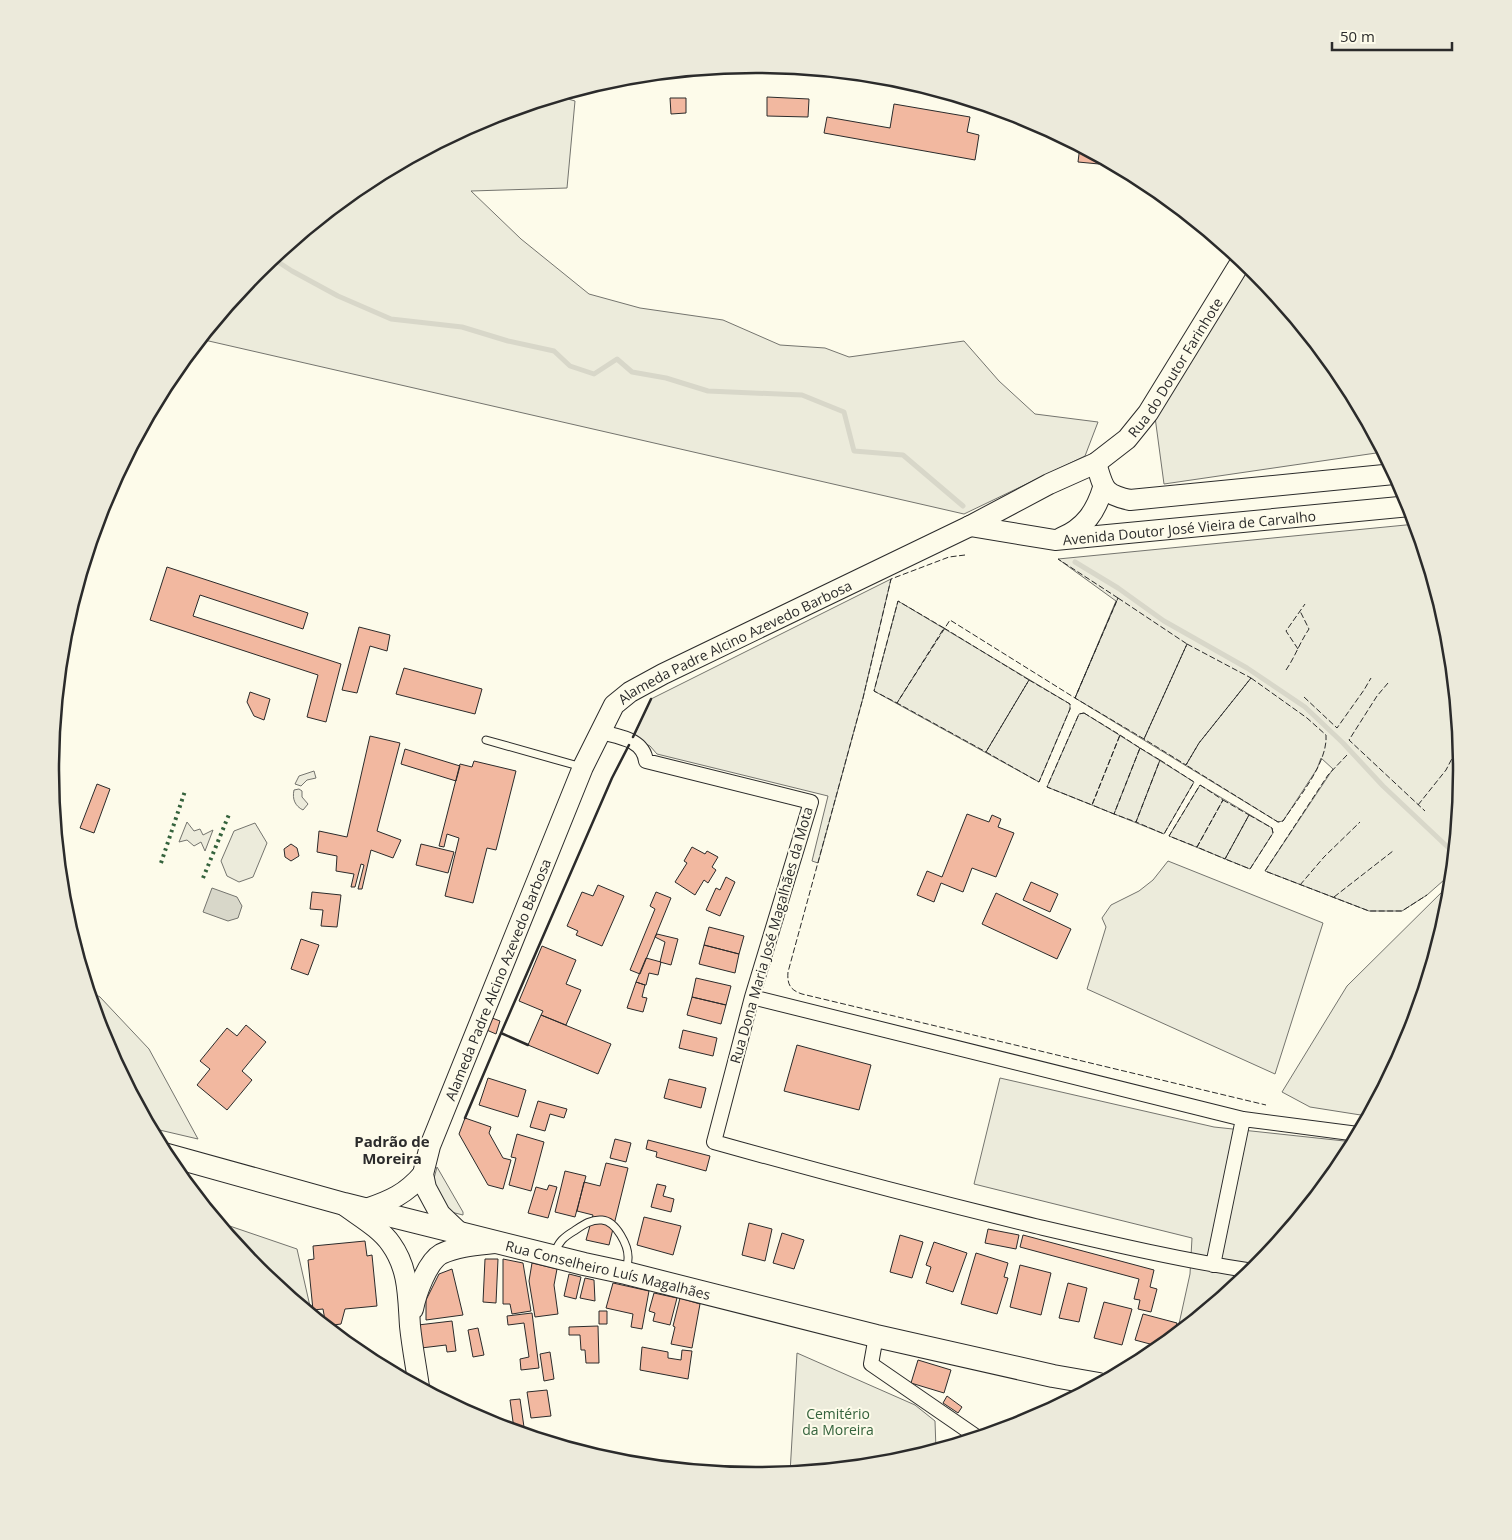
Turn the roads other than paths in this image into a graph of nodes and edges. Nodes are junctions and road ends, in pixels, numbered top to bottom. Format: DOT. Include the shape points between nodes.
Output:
graph roads {
  1 [pos="1238,267"];
  2 [pos="1096,464"];
  3 [pos="1387,475"];
  4 [pos="1103,488"];
  5 [pos="1401,507"];
  6 [pos="970,526"];
  7 [pos="1055,540"];
  8 [pos="601,732"];
  9 [pos="486,740"];
  10 [pos="583,767"];
  11 [pos="752,997"];
  12 [pos="1243,1119"];
  13 [pos="1351,1133"];
  14 [pos="176,1157"];
  15 [pos="423,1174"];
  16 [pos="344,1204"];
  17 [pos="366,1209"];
  18 [pos="460,1233"];
  19 [pos="497,1242"];
  20 [pos="555,1256"];
  21 [pos="1213,1265"];
  22 [pos="1242,1269"];
  23 [pos="626,1273"];
  24 [pos="410,1326"];
  25 [pos="876,1336"];
  26 [pos="1053,1376"];
  27 [pos="418,1380"];
  28 [pos="1089,1382"];
  29 [pos="1079,1387"];
  30 [pos="971,1433"];
  1 -- 2 [label="main road, Rua do Doutor Farinhote" via="1148,413 1127,438"];
  2 -- 4 [label="main road"];
  2 -- 6 [label="main road, Alameda Padre Alcino Azevedo Barbosa" via="1049,484"];
  3 -- 4 [label="main road" via="1130,500 1116,497"];
  4 -- 7 [label="main road" via="1098,505 1088,520 1078,529"];
  5 -- 7 [label="main road, Avenida Doutor José Vieira de Carvalho"];
  6 -- 7 [label="main road, Avenida Doutor José Vieira de Carvalho"];
  6 -- 8 [label="main road, Alameda Padre Alcino Azevedo Barbosa" via="630,692 614,705"];
  8 -- 10 [label="main road, Alameda Padre Alcino Azevedo Barbosa"];
  8 -- 11 [label="street, Rua Dona Maria José Magalhães da Mota" via="639,745 646,761 811,802"];
  9 -- 10 [label="lane"];
  10 -- 15 [label="main road, Alameda Padre Alcino Azevedo Barbosa" via="430,1146"];
  11 -- 12 [label="street"];
  11 -- 21 [label="street, Rua Dona Maria José Magalhães da Mota" via="714,1142 913,1197"];
  12 -- 13 [label="street"];
  12 -- 21 [label="street"];
  14 -- 16 [label="main road, Rua Conselheiro Luís Magalhães"];
  15 -- 17 [label="main road" via="412,1188"];
  15 -- 18 [label="main road" via="440,1214"];
  16 -- 17 [label="main road, Rua Conselheiro Luís Magalhães"];
  16 -- 24 [label="main road" via="391,1243 406,1276"];
  17 -- 18 [label="main road, Rua Conselheiro Luís Magalhães"];
  18 -- 19 [label="main road, Rua Conselheiro Luís Magalhães"];
  19 -- 20 [label="main road, Rua Conselheiro Luís Magalhães"];
  19 -- 24 [label="main road" via="439,1255 420,1284"];
  20 -- 23 [label="main road, Rua Conselheiro Luís Magalhães"];
  20 -- 23 [label="lane" via="558,1243 572,1232 588,1221 604,1220 616,1227 623,1240 629,1257"];
  21 -- 22 [label="street"];
  23 -- 25 [label="main road, Rua Conselheiro Luís Magalhães"];
  24 -- 27 [label="main road"];
  25 -- 26 [label="main road, Rua Conselheiro Luís Magalhães"];
  25 -- 30 [label="street" via="871,1364"];
  26 -- 28 [label="main road, Rua Conselheiro Luís Magalhães"];
  26 -- 29 [label="main road, Rua Conselheiro Luís Magalhães"];
}
